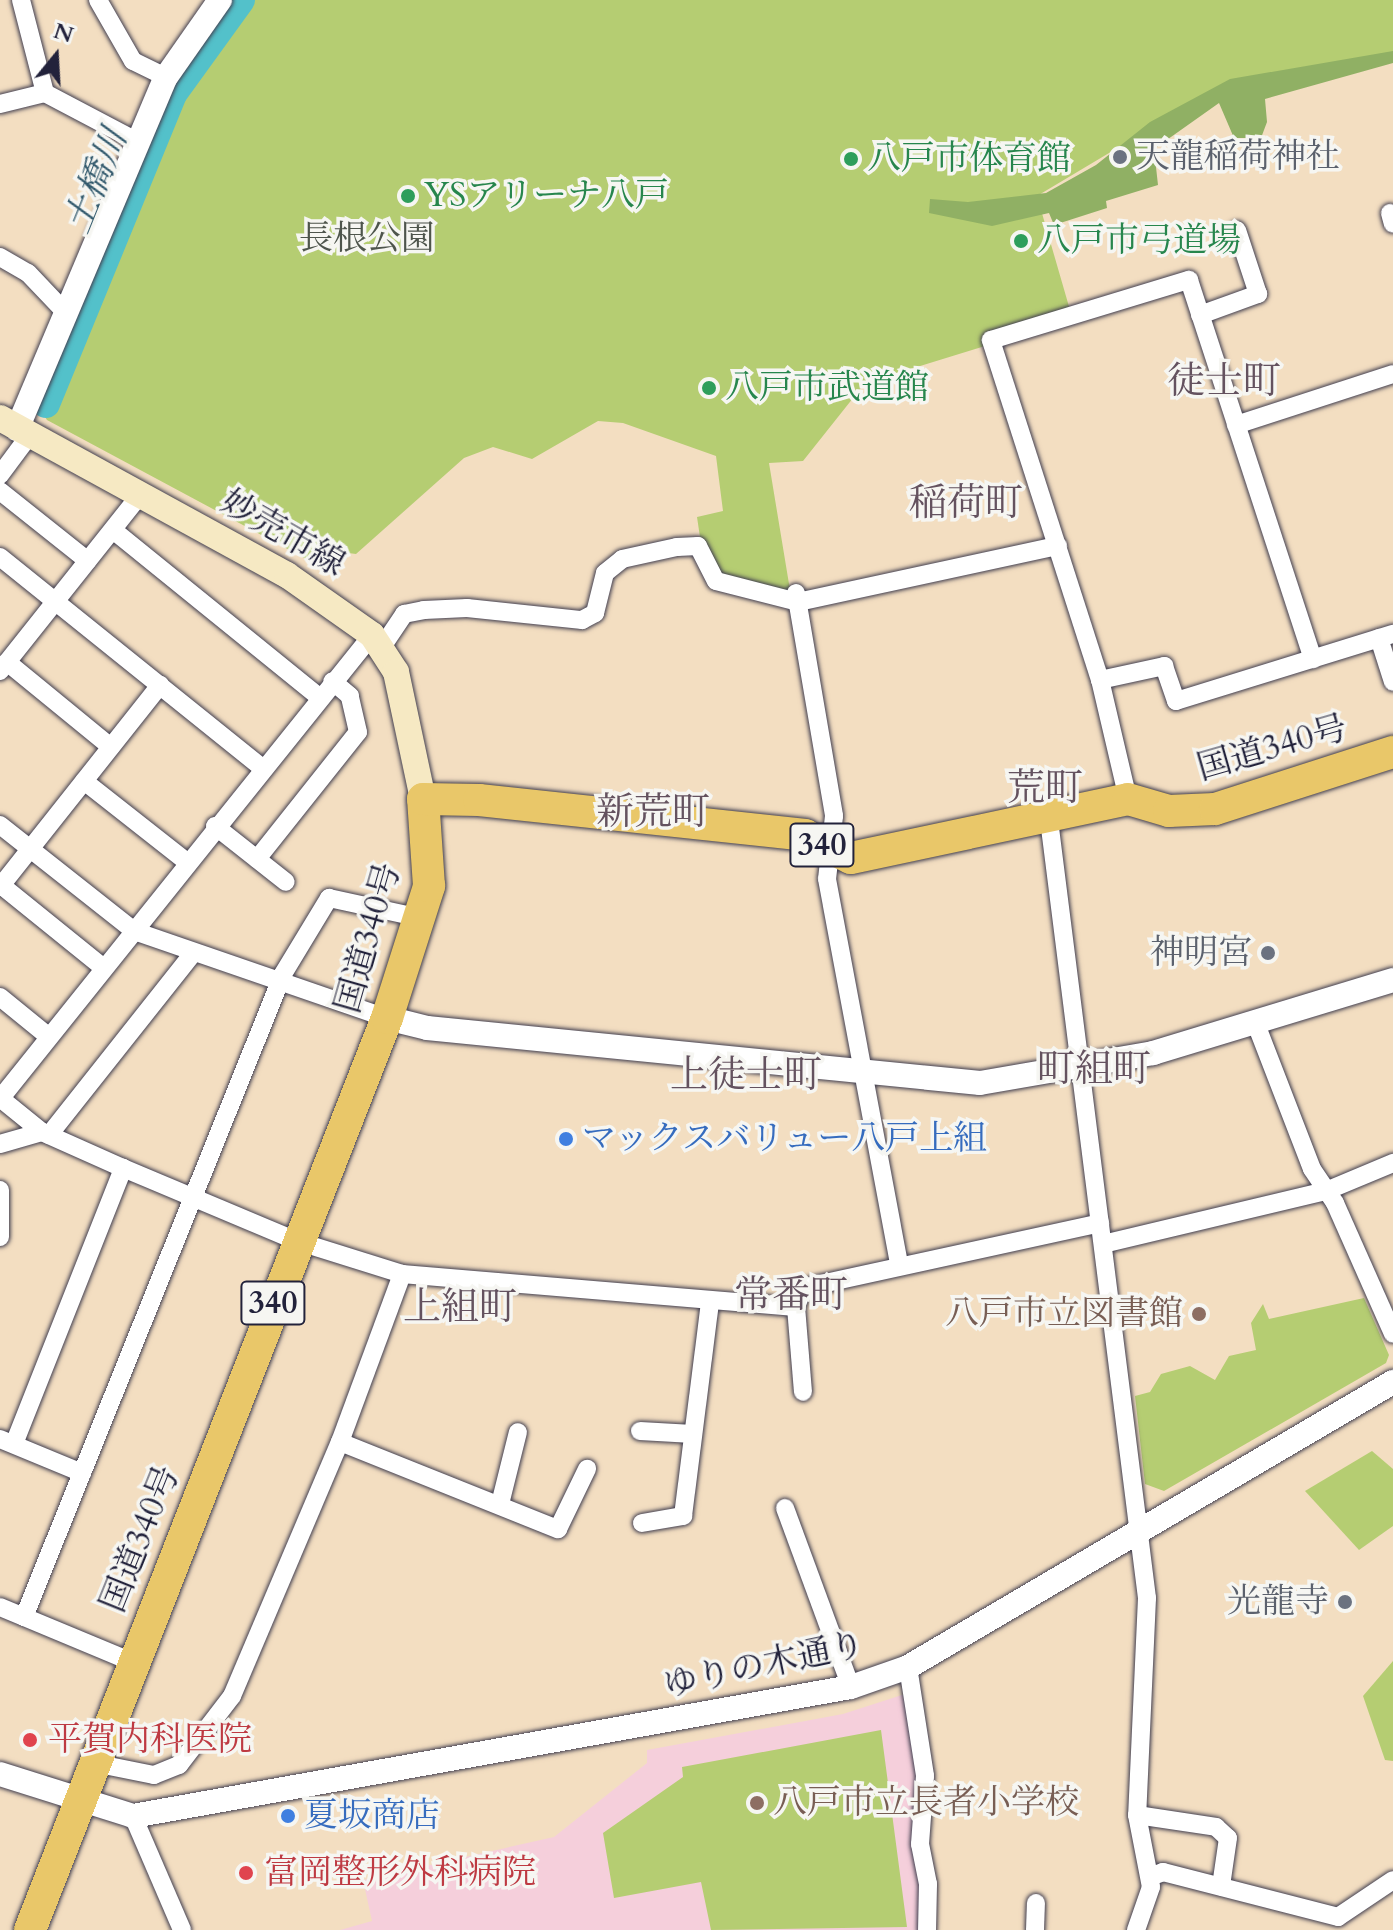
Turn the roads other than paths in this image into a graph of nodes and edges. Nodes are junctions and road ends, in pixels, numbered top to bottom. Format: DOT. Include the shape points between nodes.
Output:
graph roads {
  1 [pos="21,0"];
  2 [pos="98,0"];
  3 [pos="220,0"];
  4 [pos="166,77"];
  5 [pos="45,93"];
  6 [pos="0,104"];
  7 [pos="136,141"];
  8 [pos="1237,230"];
  9 [pos="0,257"];
  10 [pos="65,312"];
  11 [pos="1200,315"];
  12 [pos="1393,374"];
  13 [pos="1236,425"];
  14 [pos="11,429"];
  15 [pos="0,475"];
  16 [pos="0,491"];
  17 [pos="140,495"];
  18 [pos="113,530"];
  19 [pos="1058,546"];
  20 [pos="0,557"];
  21 [pos="88,561"];
  22 [pos="797,597"];
  23 [pos="56,601"];
  24 [pos="1386,636"];
  25 [pos="377,641"];
  26 [pos="1313,659"];
  27 [pos="4,667"];
  28 [pos="1100,680"];
  29 [pos="332,681"];
  30 [pos="1393,682"];
  31 [pos="160,685"];
  32 [pos="318,696"];
  33 [pos="111,747"];
  34 [pos="1393,752"];
  35 [pos="261,767"];
  36 [pos="84,781"];
  37 [pos="423,799"];
  38 [pos="1128,799"];
  39 [pos="1048,812"];
  40 [pos="0,825"];
  41 [pos="215,826"];
  42 [pos="30,849"];
  43 [pos="832,850"];
  44 [pos="257,859"];
  45 [pos="187,862"];
  46 [pos="286,882"];
  47 [pos="1,886"];
  48 [pos="421,918"];
  49 [pos="134,931"];
  50 [pos="194,952"];
  51 [pos="104,968"];
  52 [pos="1393,980"];
  53 [pos="279,983"];
  54 [pos="0,997"];
  55 [pos="387,1018"];
  56 [pos="1256,1024"];
  57 [pos="49,1037"];
  58 [pos="862,1068"];
  59 [pos="1083,1068"];
  60 [pos="0,1098"];
  61 [pos="46,1134"];
  62 [pos="0,1144"];
  63 [pos="1393,1163"];
  64 [pos="123,1168"];
  65 [pos="0,1190"];
  66 [pos="1326,1191"];
  67 [pos="190,1197"];
  68 [pos="1100,1223"];
  69 [pos="0,1237"];
  70 [pos="297,1241"];
  71 [pos="1103,1244"];
  72 [pos="899,1264"];
  73 [pos="402,1274"];
  74 [pos="710,1303"];
  75 [pos="796,1307"];
  76 [pos="1393,1334"];
  77 [pos="1393,1382"];
  78 [pos="803,1392"];
  79 [pos="640,1431"];
  80 [pos="518,1432"];
  81 [pos="693,1434"];
  82 [pos="7,1442"];
  83 [pos="340,1442"];
  84 [pos="587,1469"];
  85 [pos="82,1473"];
  86 [pos="500,1504"];
  87 [pos="785,1508"];
  88 [pos="642,1523"];
  89 [pos="1139,1531"];
  90 [pos="0,1607"];
  91 [pos="24,1617"];
  92 [pos="132,1662"];
  93 [pos="908,1667"];
  94 [pos="851,1687"];
  95 [pos="0,1756"];
  96 [pos="94,1763"];
  97 [pos="0,1774"];
  98 [pos="81,1799"];
  99 [pos="1137,1815"];
  100 [pos="133,1816"];
  101 [pos="1150,1877"];
  102 [pos="1393,1880"];
  103 [pos="1221,1886"];
  104 [pos="1036,1903"];
  105 [pos="30,1930"];
  106 [pos="182,1930"];
  107 [pos="927,1930"];
  108 [pos="1035,1930"];
  109 [pos="1136,1930"];
  1 -- 5 [label="street"];
  2 -- 4 [label="street" via="133,61"];
  3 -- 4 [label="street"];
  4 -- 7 [label="street"];
  5 -- 6 [label="street"];
  5 -- 7 [label="street"];
  7 -- 10 [label="street"];
  8 -- 11 [label="street" via="1258,294"];
  9 -- 10 [label="street" via="28,273"];
  10 -- 14 [label="street"];
  11 -- 13 [label="street"];
  11 -- 19 [label="street" via="1189,280 991,340"];
  12 -- 13 [label="street"];
  13 -- 26 [label="street"];
  14 -- 15 [label="street"];
  14 -- 17 [label="main road, 妙売市線"];
  16 -- 21 [label="street"];
  17 -- 18 [label="street"];
  17 -- 25 [label="main road, 妙売市線" via="287,575"];
  18 -- 21 [label="street"];
  18 -- 32 [label="street"];
  19 -- 22 [label="street"];
  19 -- 28 [label="street"];
  20 -- 23 [label="street"];
  21 -- 23 [label="street"];
  22 -- 25 [label="street" via="716,581 698,546 622,559 605,573 595,613 582,620 467,608 404,614"];
  22 -- 43 [label="street" via="834,816"];
  23 -- 27 [label="street"];
  23 -- 31 [label="street"];
  24 -- 26 [label="street"];
  24 -- 30 [label="street"];
  25 -- 29 [label="street"];
  25 -- 37 [label="main road" via="396,672"];
  26 -- 28 [label="street" via="1176,701 1164,666"];
  27 -- 33 [label="street"];
  28 -- 38 [label="street"];
  29 -- 32 [label="street"];
  29 -- 44 [label="street" via="350,696 358,732"];
  31 -- 33 [label="street"];
  31 -- 35 [label="street"];
  32 -- 35 [label="street"];
  33 -- 36 [label="street"];
  34 -- 38 [label="highway, 国道340号 / 340" via="1215,809 1169,811"];
  35 -- 41 [label="street"];
  36 -- 42 [label="street"];
  36 -- 45 [label="street"];
  37 -- 43 [label="highway, 国道340号 / 340" via="479,800 805,835"];
  37 -- 48 [label="highway, 国道340号 / 340" via="430,863"];
  38 -- 39 [label="highway, 国道340号 / 340"];
  39 -- 43 [label="highway, 国道340号 / 340" via="851,858"];
  39 -- 59 [label="street"];
  40 -- 42 [label="street"];
  41 -- 44 [label="street"];
  41 -- 45 [label="street"];
  42 -- 47 [label="street"];
  42 -- 49 [label="street"];
  43 -- 58 [label="street" via="827,879"];
  44 -- 46 [label="street"];
  45 -- 49 [label="street"];
  47 -- 51 [label="street"];
  48 -- 53 [label="street" via="329,898"];
  48 -- 55 [label="highway, 国道340号 / 340"];
  49 -- 50 [label="street"];
  49 -- 51 [label="street"];
  50 -- 53 [label="street"];
  50 -- 61 [label="street"];
  51 -- 57 [label="street"];
  52 -- 56 [label="street"];
  53 -- 55 [label="street"];
  53 -- 67 [label="street"];
  54 -- 57 [label="street"];
  55 -- 58 [label="street" via="427,1028"];
  55 -- 70 [label="highway, 国道340号 / 340"];
  56 -- 59 [label="street"];
  56 -- 66 [label="street" via="1312,1169"];
  57 -- 60 [label="street"];
  58 -- 59 [label="street" via="980,1083"];
  58 -- 72 [label="street"];
  59 -- 68 [label="street"];
  60 -- 61 [label="street"];
  61 -- 62 [label="street"];
  61 -- 64 [label="street"];
  63 -- 66 [label="street"];
  64 -- 67 [label="street"];
  64 -- 82 [label="street"];
  65 -- 69 [label="street"];
  66 -- 71 [label="street"];
  66 -- 76 [label="street"];
  67 -- 70 [label="street"];
  67 -- 85 [label="street"];
  68 -- 71 [label="street"];
  68 -- 72 [label="street"];
  70 -- 73 [label="street"];
  70 -- 92 [label="highway, 国道340号 / 340"];
  71 -- 89 [label="street"];
  72 -- 75 [label="street" via="803,1288"];
  73 -- 74 [label="street"];
  73 -- 83 [label="street"];
  74 -- 75 [label="street"];
  74 -- 81 [label="street"];
  75 -- 78 [label="street"];
  77 -- 89 [label="street, ゆりの木通り"];
  79 -- 81 [label="street"];
  80 -- 86 [label="street"];
  81 -- 88 [label="street" via="683,1516"];
  82 -- 85 [label="street"];
  83 -- 86 [label="street"];
  83 -- 96 [label="street" via="232,1696 179,1765 154,1775"];
  84 -- 86 [label="street" via="558,1529"];
  85 -- 91 [label="street"];
  87 -- 94 [label="street"];
  89 -- 93 [label="street, ゆりの木通り"];
  89 -- 99 [label="street" via="1147,1598"];
  90 -- 91 [label="street"];
  91 -- 92 [label="street"];
  92 -- 96 [label="highway, 国道340号 / 340"];
  93 -- 94 [label="street, ゆりの木通り"];
  93 -- 107 [label="street" via="925,1776 920,1844 928,1884"];
  94 -- 100 [label="street, ゆりの木通り"];
  95 -- 98 [label="street, ゆりの木通り"];
  96 -- 98 [label="highway, 国道340号 / 340"];
  97 -- 98 [label="street, ゆりの木通り"];
  98 -- 100 [label="street, ゆりの木通り"];
  98 -- 105 [label="highway, 国道340号 / 340"];
  99 -- 101 [label="street"];
  99 -- 103 [label="street" via="1216,1827 1228,1838"];
  100 -- 106 [label="street"];
  101 -- 103 [label="street" via="1163,1872"];
  101 -- 109 [label="street"];
  102 -- 103 [label="street" via="1338,1917"];
  104 -- 108 [label="street"];
}
